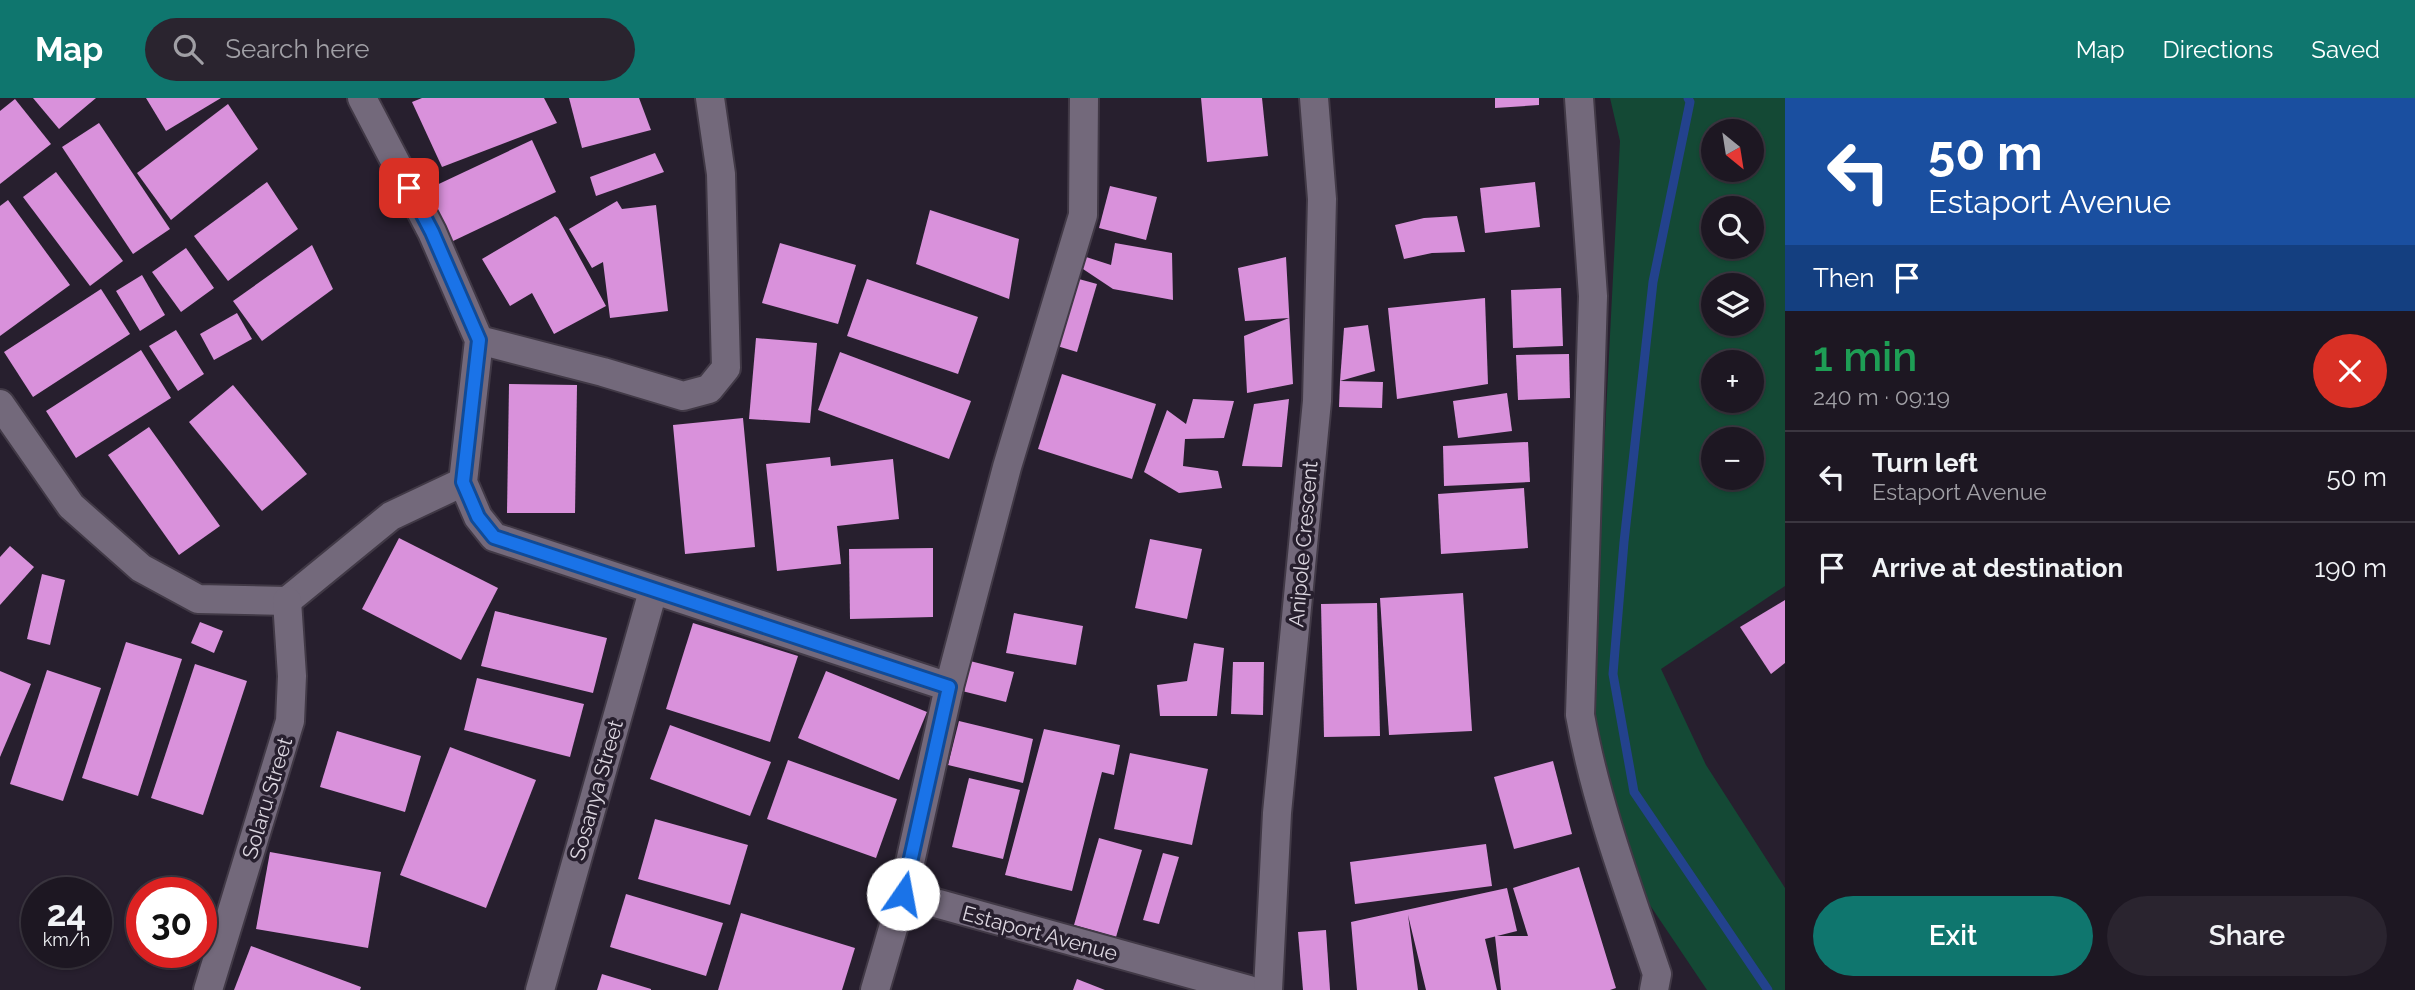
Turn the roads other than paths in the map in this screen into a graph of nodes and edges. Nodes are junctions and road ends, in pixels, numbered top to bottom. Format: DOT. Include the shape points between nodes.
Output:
graph roads {
  1 [pos="362,98"];
  2 [pos="710,98"];
  3 [pos="1084,98"];
  4 [pos="1314,98"];
  5 [pos="1579,98"];
  6 [pos="479,340"];
  7 [pos="0,404"];
  8 [pos="463,482"];
  9 [pos="653,591"];
  10 [pos="287,601"];
  11 [pos="949,687"];
  12 [pos="903,894"];
  13 [pos="208,990"];
  14 [pos="540,990"];
  15 [pos="875,990"];
  16 [pos="1249,990"];
  17 [pos="1268,990"];
  18 [pos="1654,990"];
  1 -- 6 [label="street" via="432,232"];
  2 -- 6 [label="street" via="721,174 726,369 709,389 683,396"];
  3 -- 11 [label="street" via="1083,215 1007,467"];
  4 -- 17 [label="street, Anipole Crescent" via="1322,199 1317,401 1277,813"];
  5 -- 18 [label="street" via="1593,296 1580,715 1592,779 1657,974"];
  6 -- 8 [label="street"];
  7 -- 10 [label="street" via="71,506 141,568 198,598"];
  8 -- 9 [label="street" via="478,517 494,537"];
  8 -- 10 [label="street" via="391,516"];
  9 -- 11 [label="street"];
  9 -- 14 [label="street, Sosanya Street"];
  10 -- 13 [label="street, Solaru Street" via="290,721"];
  11 -- 12 [label="street"];
  12 -- 15 [label="street"];
  12 -- 16 [label="street, Estaport Avenue"];
}
